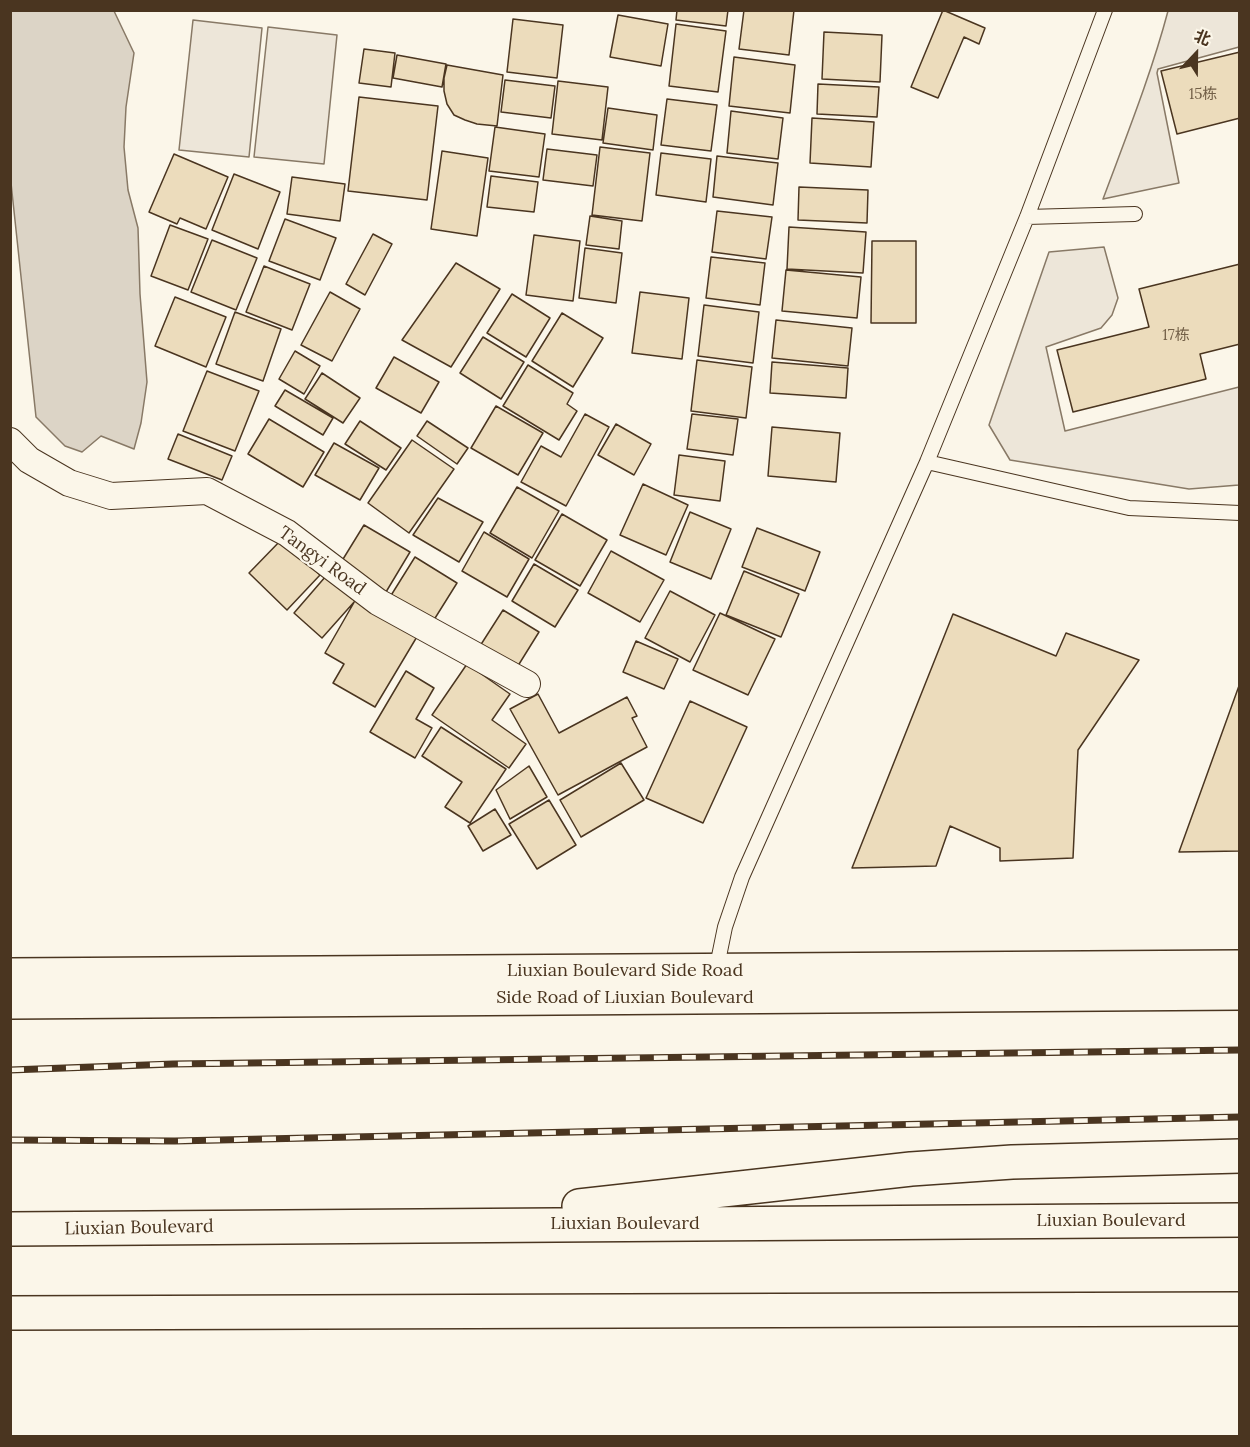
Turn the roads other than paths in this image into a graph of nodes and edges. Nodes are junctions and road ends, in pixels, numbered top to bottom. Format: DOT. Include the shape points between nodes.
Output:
graph roads {
  1 [pos="1105,10"];
  2 [pos="1135,214"];
  3 [pos="1027,217"];
  4 [pos="10,441"];
  5 [pos="927,462"];
  6 [pos="1239,513"];
  7 [pos="527,684"];
  8 [pos="1239,967"];
  9 [pos="10,975"];
  10 [pos="714,984"];
  11 [pos="1239,993"];
  12 [pos="10,1002"];
  13 [pos="1238,1156"];
  14 [pos="1239,1220"];
  15 [pos="386,1226"];
  16 [pos="10,1229"];
  17 [pos="1239,1309"];
  18 [pos="10,1313"];
  1 -- 3 [label="lane"];
  2 -- 3 [label="lane"];
  3 -- 5 [label="lane"];
  4 -- 7 [label="street, Tangyi Road" via="29,460 69,483 111,496 207,491 287,533 378,602"];
  5 -- 6 [label="lane" via="1129,508"];
  5 -- 10 [label="lane" via="742,877 724,927"];
  8 -- 10 [label="main road, Liuxian Boulevard Side Road"];
  9 -- 10 [label="main road, Liuxian Boulevard Side Road"];
  10 -- 11 [label="main road, Side Road of Liuxian Boulevard"];
  10 -- 12 [label="main road, Side Road of Liuxian Boulevard"];
  13 -- 15 [label="main road" via="911,1169"];
  14 -- 15 [label="main road, Liuxian Boulevard"];
  15 -- 16 [label="main road, Liuxian Boulevard"];
  17 -- 18 [label="main road"];
}
